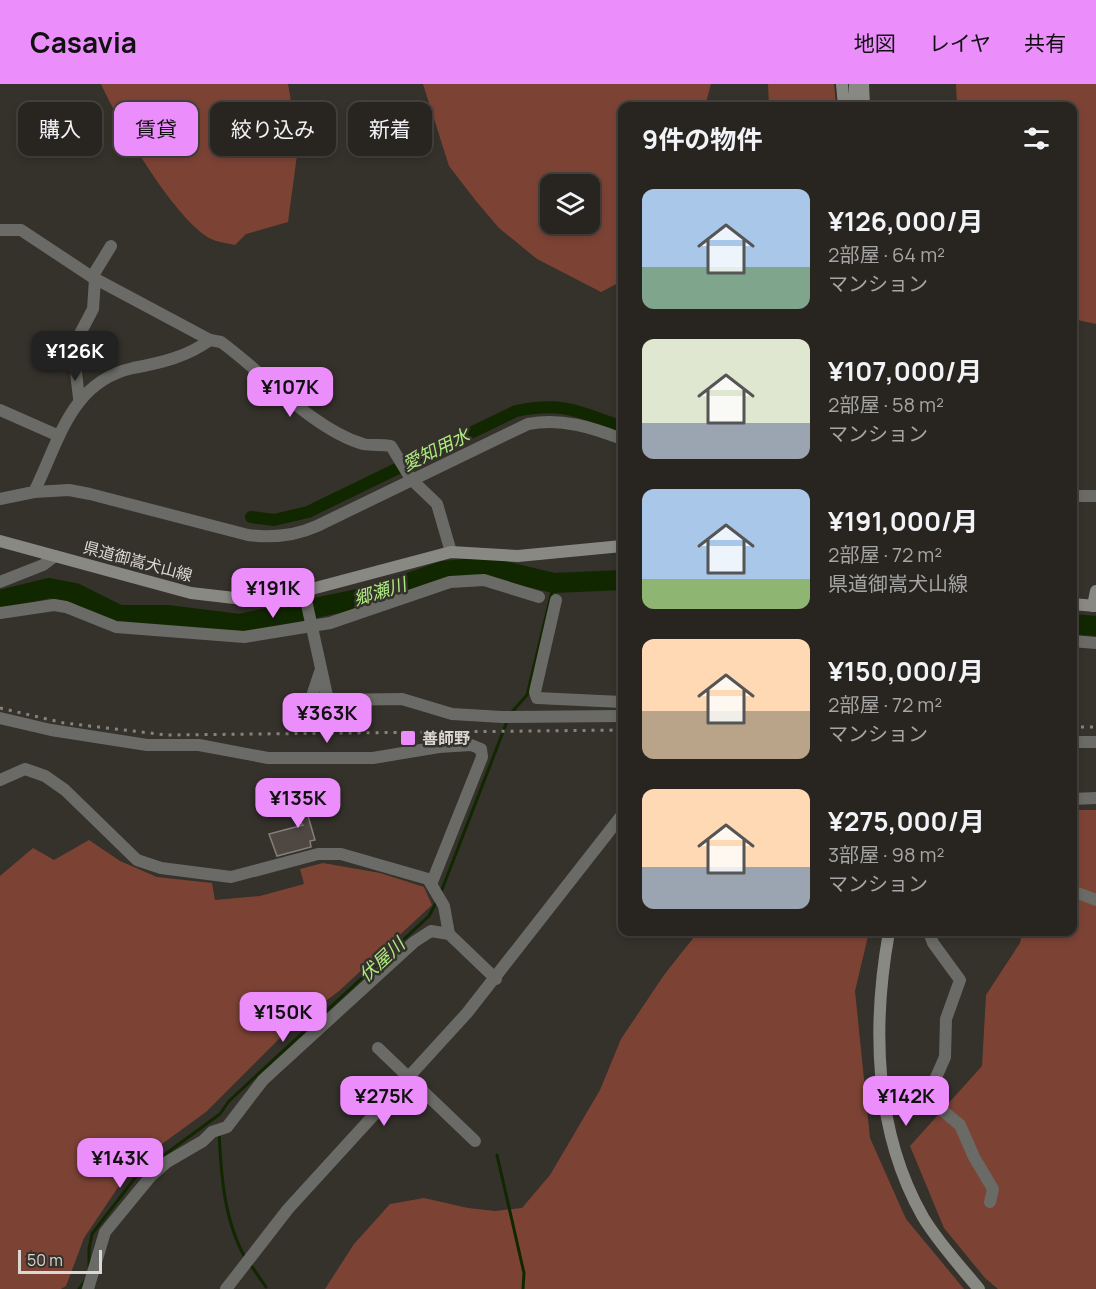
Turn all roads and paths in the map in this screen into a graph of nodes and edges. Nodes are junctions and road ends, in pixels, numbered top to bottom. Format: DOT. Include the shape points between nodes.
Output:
graph roads {
  1 [pos="842,84"];
  2 [pos="855,84"];
  3 [pos="863,84"];
  4 [pos="844,102"];
  5 [pos="855,102"];
  6 [pos="864,102"];
  7 [pos="0,230"];
  8 [pos="111,246"];
  9 [pos="93,278"];
  10 [pos="210,340"];
  11 [pos="79,398"];
  12 [pos="0,410"];
  13 [pos="60,436"];
  14 [pos="618,438"];
  15 [pos="411,479"];
  16 [pos="34,492"];
  17 [pos="1077,496"];
  18 [pos="1096,496"];
  19 [pos="0,499"];
  20 [pos="0,541"];
  21 [pos="618,546"];
  22 [pos="452,552"];
  23 [pos="56,556"];
  24 [pos="0,582"];
  25 [pos="1096,591"];
  26 [pos="305,595"];
  27 [pos="539,597"];
  28 [pos="556,600"];
  29 [pos="1077,604"];
  30 [pos="1094,606"];
  31 [pos="0,614"];
  32 [pos="310,628"];
  33 [pos="1077,641"];
  34 [pos="1096,643"];
  35 [pos="618,702"];
  36 [pos="618,716"];
  37 [pos="0,718"];
  38 [pos="1077,742"];
  39 [pos="1096,742"];
  40 [pos="0,780"];
  41 [pos="1096,798"];
  42 [pos="1077,800"];
  43 [pos="618,820"];
  44 [pos="432,882"];
  45 [pos="1077,893"];
  46 [pos="1096,900"];
  47 [pos="449,934"];
  48 [pos="888,936"];
  49 [pos="930,936"];
  50 [pos="496,979"];
  51 [pos="378,1048"];
  52 [pos="409,1077"];
  53 [pos="476,1141"];
  54 [pos="990,1202"];
  55 [pos="88,1289"];
  56 [pos="226,1289"];
  57 [pos="979,1289"];
  1 -- 4 [label="main road"];
  2 -- 5 [label="main road"];
  3 -- 6 [label="main road"];
  7 -- 9 [label="street" via="21,230"];
  8 -- 9 [label="street"];
  9 -- 10 [label="street"];
  9 -- 11 [label="street" via="93,309 73,347"];
  10 -- 11 [label="street" via="164,363 124,371"];
  10 -- 15 [label="street" via="221,342 246,360 329,427 361,443 391,446"];
  11 -- 13 [label="street"];
  12 -- 13 [label="street"];
  13 -- 16 [label="street"];
  14 -- 15 [label="street" via="571,423 528,424"];
  15 -- 16 [label="street" via="305,531 276,536 248,535 69,490"];
  15 -- 22 [label="street" via="437,504"];
  16 -- 19 [label="street"];
  17 -- 18 [label="street"];
  20 -- 23 [label="main road, 県道御嵩犬山線"];
  21 -- 22 [label="main road, 県道御嵩犬山線" via="518,556"];
  22 -- 26 [label="main road, 県道御嵩犬山線"];
  23 -- 24 [label="street"];
  23 -- 26 [label="main road, 県道御嵩犬山線" via="216,598"];
  25 -- 30 [label="main road"];
  26 -- 32 [label="street"];
  27 -- 32 [label="street" via="484,580 450,582"];
  28 -- 35 [label="street" via="535,692 537,698"];
  29 -- 30 [label="main road"];
  31 -- 32 [label="street" via="54,605 116,627 244,638"];
  32 -- 36 [label="street" via="328,700 402,699 452,714 502,717"];
  33 -- 34 [label="street"];
  37 -- 44 [label="street" via="147,745 199,745 268,758 373,758 471,745 480,749 482,756"];
  38 -- 39 [label="street"];
  40 -- 44 [label="street" via="25,769 45,776 84,807 137,860 161,868 231,877 318,854 341,854"];
  41 -- 42 [label="street"];
  43 -- 50 [label="street"];
  44 -- 47 [label="street" via="444,906"];
  45 -- 46 [label="street"];
  47 -- 50 [label="street"];
  47 -- 55 [label="street" via="431,931 414,942 263,1080 227,1127 212,1132 151,1176 105,1232"];
  48 -- 57 [label="main road" via="879,1035 879,1070 887,1114 902,1170 924,1217"];
  49 -- 54 [label="street" via="960,980 946,1019 945,1057 927,1098 960,1125 993,1189"];
  50 -- 52 [label="street"];
  51 -- 52 [label="street"];
  52 -- 53 [label="street"];
  52 -- 56 [label="street" via="288,1209"];
}
